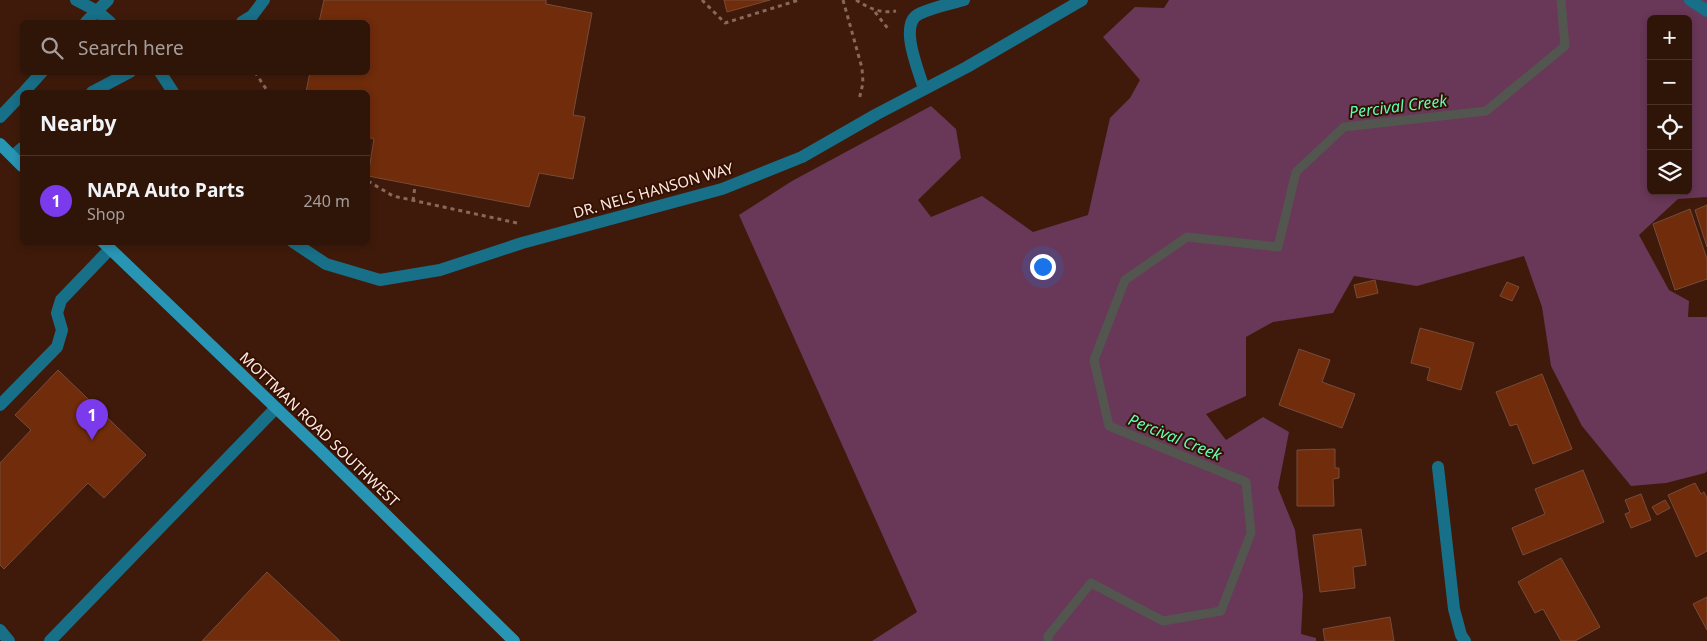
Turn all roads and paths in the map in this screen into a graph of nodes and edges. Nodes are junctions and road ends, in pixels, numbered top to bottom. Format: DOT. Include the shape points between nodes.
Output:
graph roads {
  1 [pos="76,0"];
  2 [pos="108,0"];
  3 [pos="264,0"];
  4 [pos="702,0"];
  5 [pos="799,0"];
  6 [pos="843,0"];
  7 [pos="856,0"];
  8 [pos="964,0"];
  9 [pos="1082,0"];
  10 [pos="1690,0"];
  11 [pos="1069,3"];
  12 [pos="901,9"];
  13 [pos="97,10"];
  14 [pos="874,10"];
  15 [pos="1707,11"];
  16 [pos="88,20"];
  17 [pos="108,20"];
  18 [pos="245,20"];
  19 [pos="892,35"];
  20 [pos="39,75"];
  21 [pos="124,75"];
  22 [pos="162,75"];
  23 [pos="257,75"];
  24 [pos="924,89"];
  25 [pos="26,90"];
  26 [pos="96,90"];
  27 [pos="172,90"];
  28 [pos="267,90"];
  29 [pos="20,96"];
  30 [pos="858,103"];
  31 [pos="0,116"];
  32 [pos="0,144"];
  33 [pos="18,152"];
  34 [pos="370,181"];
  35 [pos="415,186"];
  36 [pos="413,201"];
  37 [pos="520,224"];
  38 [pos="298,245"];
  39 [pos="106,246"];
  40 [pos="0,405"];
  41 [pos="276,408"];
  42 [pos="1438,467"];
  43 [pos="0,630"];
  44 [pos="9,641"];
  45 [pos="50,641"];
  46 [pos="514,641"];
  47 [pos="1465,641"];
  1 -- 13 [label="street"];
  2 -- 13 [label="street"];
  3 -- 18 [label="street"];
  4 -- 5 [label="path" via="724,23"];
  6 -- 30 [label="path" via="862,68 863,83"];
  7 -- 14 [label="path"];
  8 -- 24 [label="street" via="918,14 910,22 908,34"];
  9 -- 11 [label="street, DR. NELS HANSON WAY"];
  10 -- 15 [label="street"];
  11 -- 24 [label="street, DR. NELS HANSON WAY" via="966,67"];
  12 -- 14 [label="path" via="888,12"];
  13 -- 16 [label="street"];
  13 -- 17 [label="street"];
  14 -- 19 [label="path"];
  20 -- 25 [label="street"];
  21 -- 26 [label="street"];
  22 -- 27 [label="street"];
  23 -- 28 [label="path"];
  24 -- 38 [label="street, DR. NELS HANSON WAY" via="802,157 722,189 522,243 440,270 380,280 326,264"];
  29 -- 31 [label="street"];
  32 -- 33 [label="street"];
  34 -- 36 [label="path" via="392,196"];
  35 -- 36 [label="path"];
  36 -- 37 [label="path"];
  39 -- 40 [label="street" via="61,300 57,313 62,330 57,347"];
  39 -- 41 [label="street, MOTTMAN ROAD SOUTHWEST"];
  41 -- 45 [label="street"];
  41 -- 46 [label="street, MOTTMAN ROAD SOUTHWEST"];
  42 -- 47 [label="street" via="1454,608"];
  43 -- 44 [label="street"];
}
